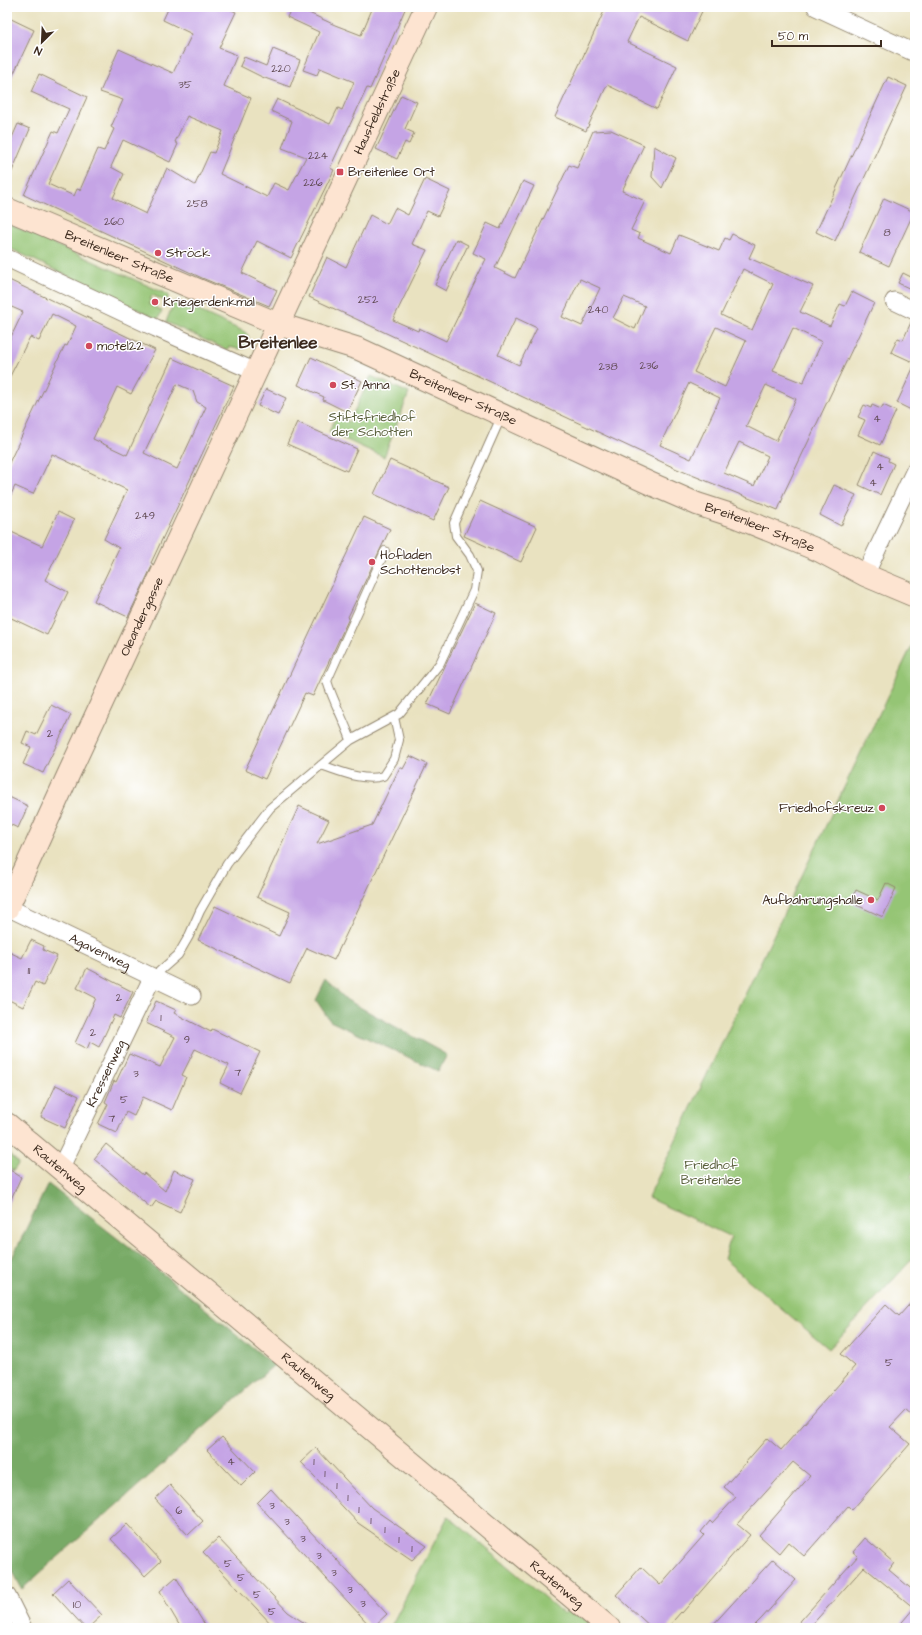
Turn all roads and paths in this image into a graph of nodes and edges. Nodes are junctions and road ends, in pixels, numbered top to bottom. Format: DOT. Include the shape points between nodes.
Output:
graph roads {
  1 [pos="426,7"];
  2 [pos="816,7"];
  3 [pos="915,53"];
  4 [pos="7,209"];
  5 [pos="7,258"];
  6 [pos="894,301"];
  7 [pos="915,311"];
  8 [pos="278,324"];
  9 [pos="256,372"];
  10 [pos="502,415"];
  11 [pos="915,470"];
  12 [pos="385,551"];
  13 [pos="865,575"];
  14 [pos="915,596"];
  15 [pos="394,717"];
  16 [pos="351,740"];
  17 [pos="321,765"];
  18 [pos="7,908"];
  19 [pos="152,978"];
  20 [pos="192,996"];
  21 [pos="7,1124"];
  22 [pos="60,1169"];
  23 [pos="7,1596"];
  24 [pos="23,1628"];
  25 [pos="609,1628"];
  1 -- 8 [label="street, Hausfeldstraße"];
  2 -- 3 [label="street"];
  4 -- 8 [label="street, Breitenleer Straße"];
  5 -- 9 [label="street"];
  6 -- 7 [label="street"];
  8 -- 9 [label="street, Oleandergasse"];
  8 -- 10 [label="street, Breitenleer Straße" via="359,349"];
  9 -- 18 [label="street, Oleandergasse"];
  10 -- 13 [label="street, Breitenleer Straße" via="697,504 820,551"];
  10 -- 15 [label="lane" via="454,523 456,536 470,555 477,571 474,590 440,663 413,699"];
  11 -- 13 [label="street"];
  12 -- 16 [label="lane" via="327,681"];
  13 -- 14 [label="street, Breitenleer Straße"];
  15 -- 16 [label="lane"];
  15 -- 17 [label="lane" via="398,740 394,759 383,776 374,779 364,778"];
  16 -- 17 [label="lane"];
  17 -- 19 [label="lane" via="270,808 228,864 178,955"];
  18 -- 19 [label="street, Agavenweg"];
  19 -- 20 [label="street, Agavenweg"];
  19 -- 22 [label="street, Kressenweg"];
  21 -- 22 [label="street, Rautenweg"];
  22 -- 25 [label="street, Rautenweg"];
  23 -- 24 [label="street"];
}
